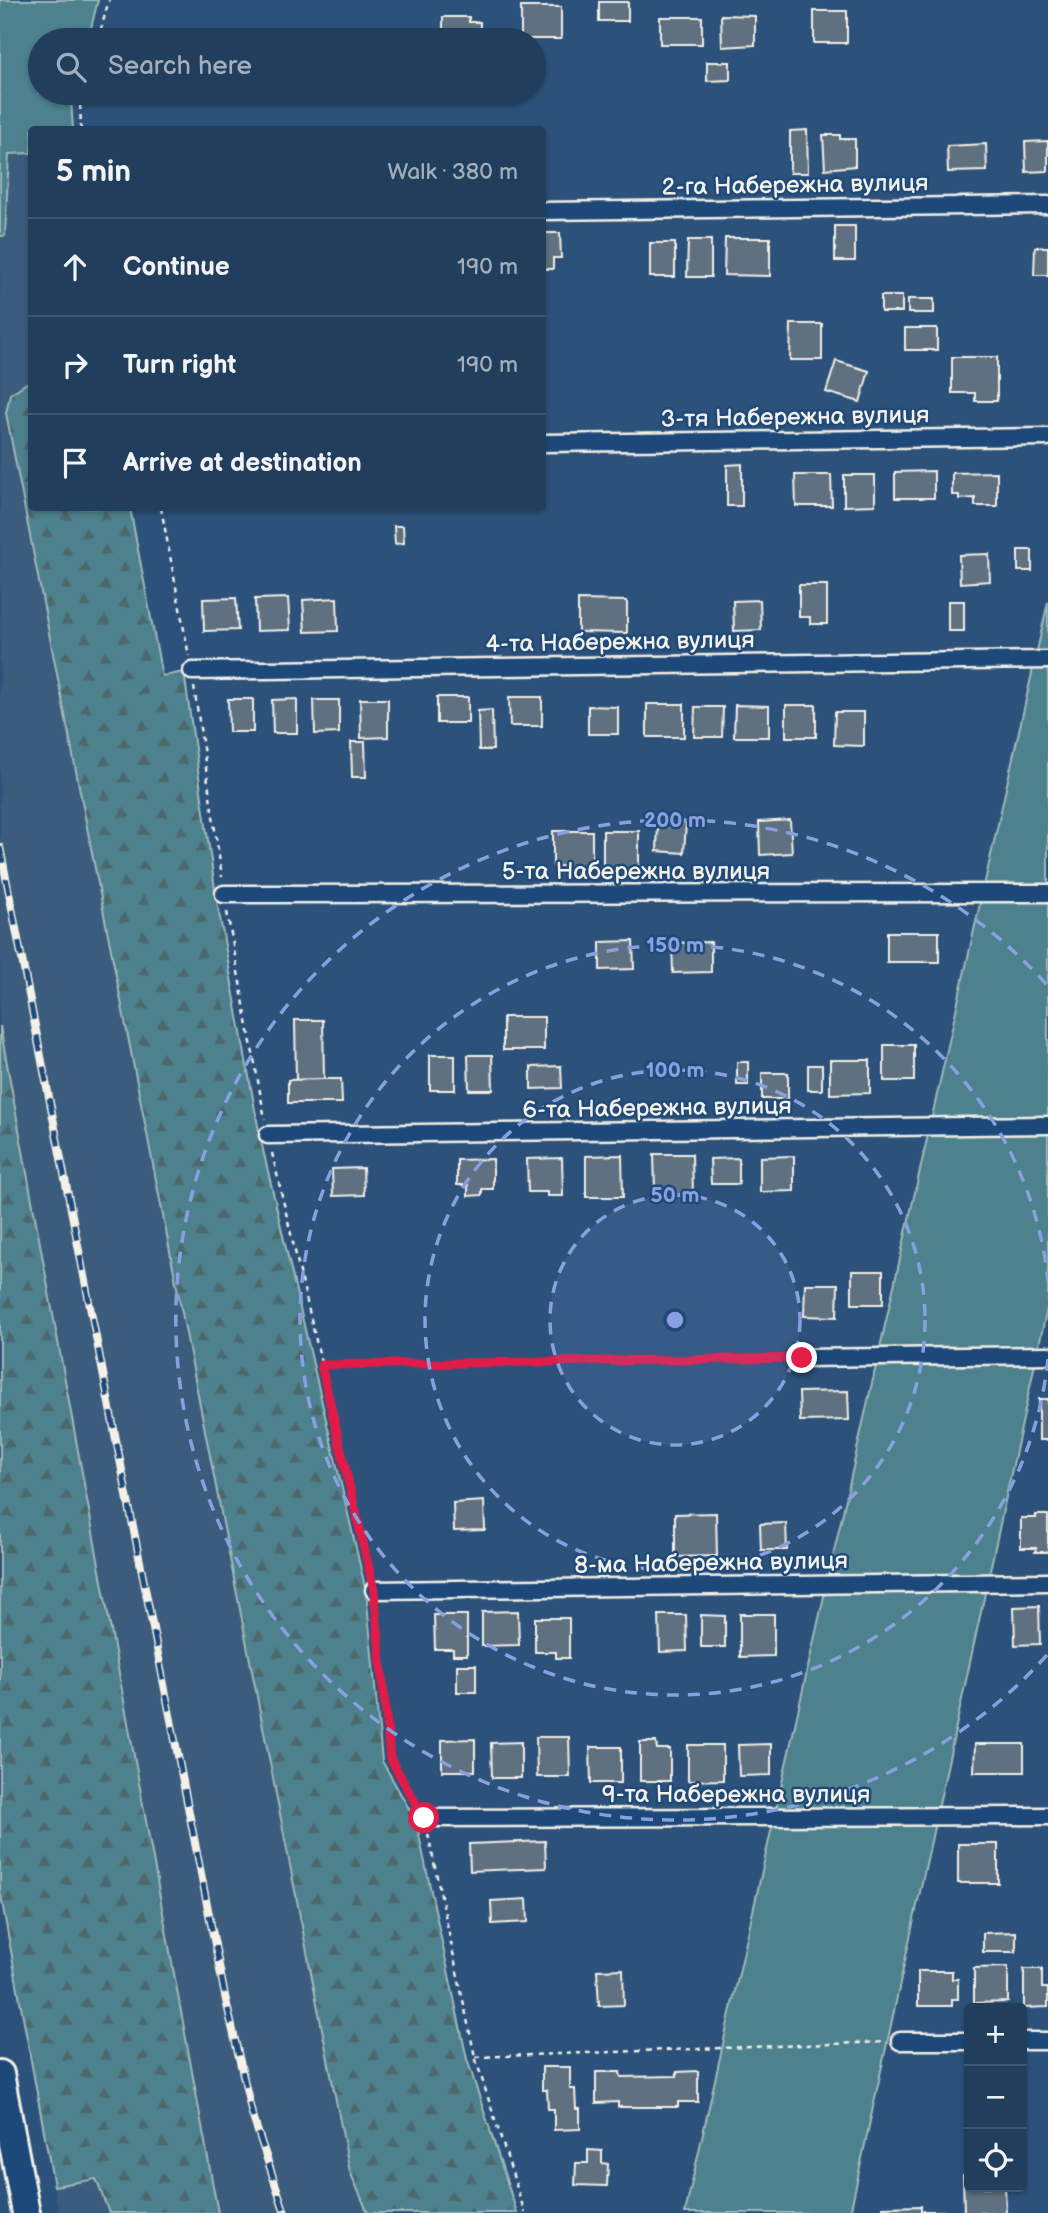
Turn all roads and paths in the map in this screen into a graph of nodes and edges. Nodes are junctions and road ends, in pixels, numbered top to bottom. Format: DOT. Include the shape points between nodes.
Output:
graph roads {
  1 [pos="109,0"];
  2 [pos="101,28"];
  3 [pos="80,105"];
  4 [pos="81,126"];
  5 [pos="1048,205"];
  6 [pos="546,211"];
  7 [pos="1048,437"];
  8 [pos="546,443"];
  9 [pos="162,511"];
  10 [pos="1048,660"];
  11 [pos="192,671"];
  12 [pos="1048,893"];
  13 [pos="224,894"];
  14 [pos="1048,1125"];
  15 [pos="268,1135"];
  16 [pos="1048,1355"];
  17 [pos="802,1358"];
  18 [pos="321,1365"];
  19 [pos="1048,1582"];
  20 [pos="374,1590"];
  21 [pos="1048,1816"];
  22 [pos="424,1818"];
  23 [pos="900,2041"];
  24 [pos="964,2041"];
  25 [pos="1027,2041"];
  26 [pos="1048,2041"];
  27 [pos="475,2057"];
  28 [pos="0,2074"];
  29 [pos="9,2173"];
  30 [pos="26,2213"];
  31 [pos="526,2213"];
  1 -- 2 [label="path"];
  3 -- 4 [label="path"];
  5 -- 6 [label="street, 2-га Набережна вулиця"];
  7 -- 8 [label="street, 3-тя Набережна вулиця"];
  9 -- 11 [label="path"];
  10 -- 11 [label="street, 4-та Набережна вулиця"];
  11 -- 13 [label="path"];
  12 -- 13 [label="street, 5-та Набережна вулиця"];
  13 -- 15 [label="path"];
  14 -- 15 [label="street, 6-та Набережна вулиця"];
  15 -- 18 [label="path"];
  16 -- 17 [label="street"];
  17 -- 18 [label="path"];
  18 -- 20 [label="path"];
  19 -- 20 [label="street, 8-ма Набережна вулиця"];
  20 -- 22 [label="path" via="390,1758"];
  21 -- 22 [label="street, 9-та Набережна вулиця"];
  22 -- 27 [label="path"];
  23 -- 24 [label="street"];
  23 -- 27 [label="path"];
  25 -- 26 [label="street"];
  27 -- 31 [label="path"];
  28 -- 29 [label="main road"];
  29 -- 30 [label="main road"];
}
